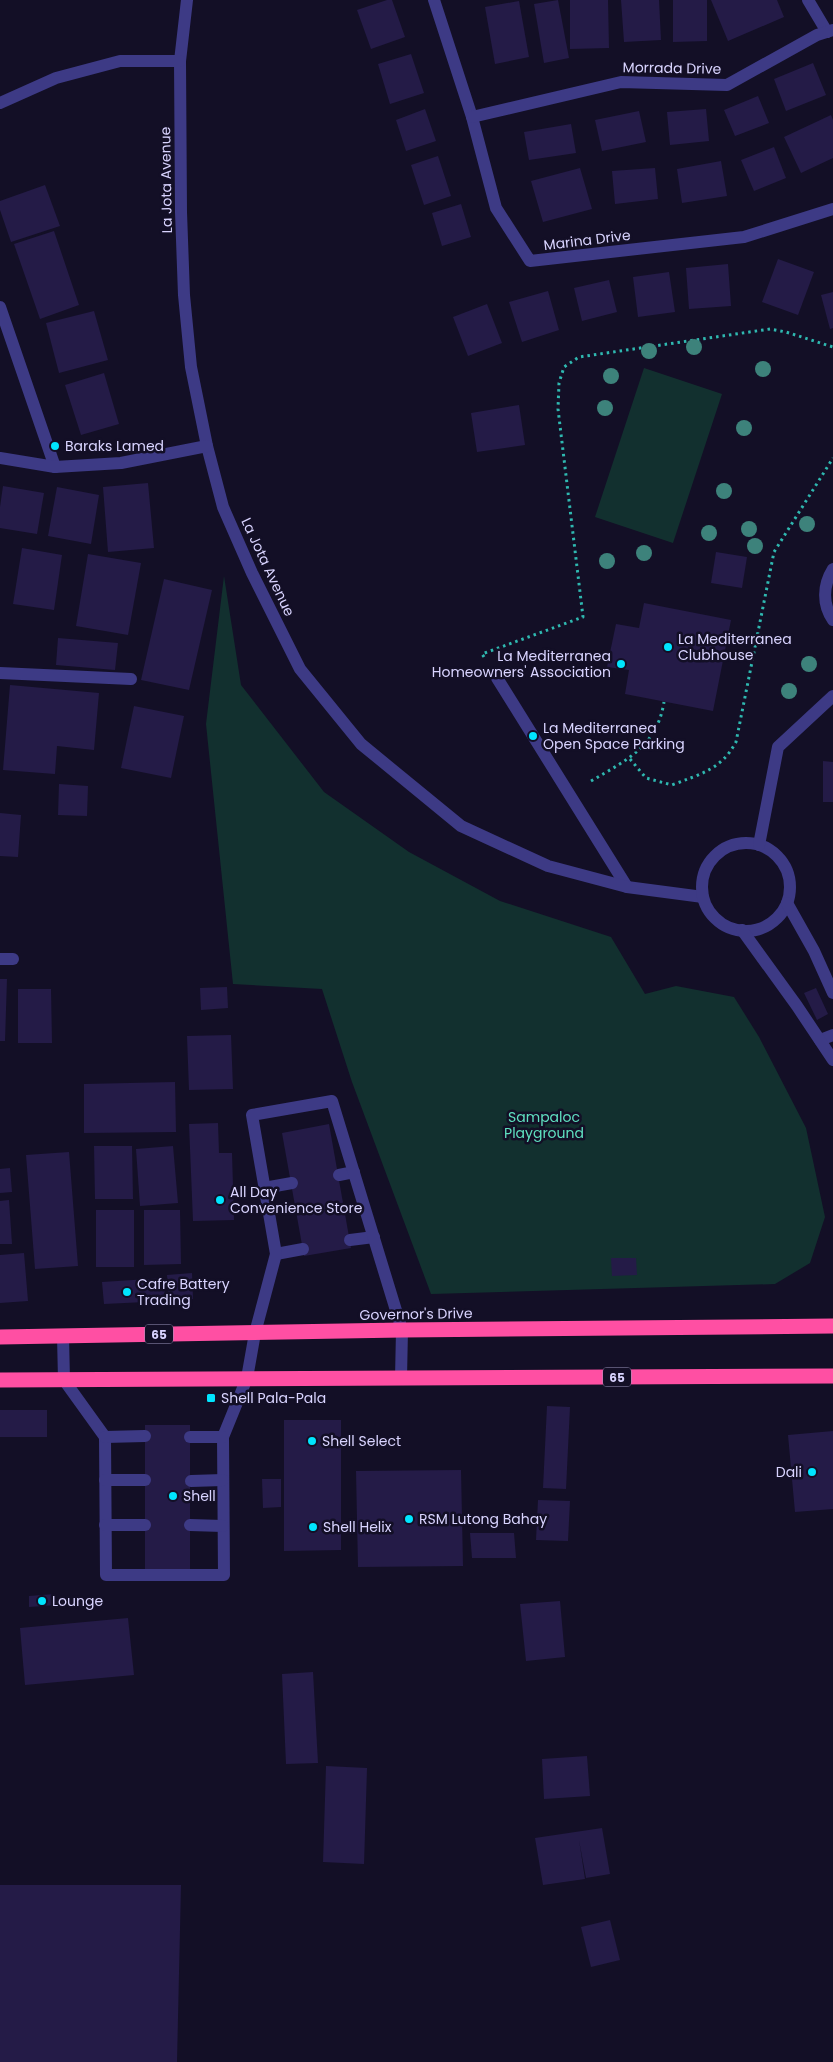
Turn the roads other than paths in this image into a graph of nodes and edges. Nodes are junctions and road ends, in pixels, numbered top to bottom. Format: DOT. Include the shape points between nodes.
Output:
graph roads {
  1 [pos="187,0"];
  2 [pos="434,0"];
  3 [pos="808,0"];
  4 [pos="830,31"];
  5 [pos="180,61"];
  6 [pos="0,103"];
  7 [pos="472,118"];
  8 [pos="833,209"];
  9 [pos="0,307"];
  10 [pos="207,446"];
  11 [pos="0,458"];
  12 [pos="55,467"];
  13 [pos="833,569"];
  14 [pos="833,620"];
  15 [pos="0,673"];
  16 [pos="498,678"];
  17 [pos="130,679"];
  18 [pos="833,696"];
  19 [pos="759,845"];
  20 [pos="627,887"];
  21 [pos="703,897"];
  22 [pos="787,903"];
  23 [pos="742,930"];
  24 [pos="833,994"];
  25 [pos="833,1035"];
  26 [pos="820,1040"];
  27 [pos="833,1060"];
  28 [pos="354,1172"];
  29 [pos="338,1175"];
  30 [pos="292,1183"];
  31 [pos="264,1188"];
  32 [pos="374,1237"];
  33 [pos="350,1240"];
  34 [pos="303,1249"];
  35 [pos="276,1254"];
  36 [pos="833,1326"];
  37 [pos="402,1330"];
  38 [pos="255,1332"];
  39 [pos="63,1336"];
  40 [pos="0,1337"];
  41 [pos="833,1376"];
  42 [pos="247,1378"];
  43 [pos="401,1378"];
  44 [pos="0,1380"];
  45 [pos="64,1380"];
  46 [pos="145,1436"];
  47 [pos="105,1437"];
  48 [pos="190,1437"];
  49 [pos="223,1437"];
  50 [pos="105,1480"];
  51 [pos="145,1480"];
  52 [pos="191,1480"];
  53 [pos="223,1480"];
  54 [pos="104,1525"];
  55 [pos="145,1525"];
  56 [pos="190,1525"];
  57 [pos="223,1526"];
  1 -- 5 [label="street, La Jota Avenue"];
  2 -- 7 [label="street, Marina Drive"];
  3 -- 4 [label="street"];
  4 -- 7 [label="street, Morrada Drive" via="727,85 621,82"];
  5 -- 6 [label="street" via="120,61 56,78"];
  5 -- 10 [label="street, La Jota Avenue" via="184,296 191,367"];
  7 -- 8 [label="street, Marina Drive" via="496,208 530,261 744,237"];
  9 -- 12 [label="street"];
  10 -- 12 [label="street" via="121,464"];
  10 -- 20 [label="street, La Jota Avenue" via="223,507 300,669 362,744 461,826 548,866"];
  11 -- 12 [label="street"];
  13 -- 14 [label="street" via="824,596"];
  15 -- 17 [label="street"];
  16 -- 20 [label="street"];
  18 -- 19 [label="street" via="778,747"];
  19 -- 21 [label="street" via="733,845 712,859 702,883"];
  19 -- 22 [label="street" via="782,862 790,889"];
  20 -- 21 [label="street, La Jota Avenue"];
  21 -- 23 [label="street" via="717,920"];
  22 -- 23 [label="street" via="780,916 769,925 756,930"];
  22 -- 24 [label="street"];
  23 -- 26 [label="street"];
  25 -- 26 [label="street"];
  26 -- 27 [label="street"];
  28 -- 29 [label="street"];
  28 -- 31 [label="street" via="332,1101 252,1115"];
  28 -- 32 [label="street"];
  30 -- 31 [label="street"];
  31 -- 35 [label="street"];
  32 -- 33 [label="street"];
  32 -- 37 [label="street"];
  34 -- 35 [label="street"];
  35 -- 38 [label="street"];
  36 -- 37 [label="highway, Governor's Drive / 65"];
  37 -- 38 [label="highway, Governor's Drive / 65"];
  37 -- 43 [label="street"];
  38 -- 39 [label="highway, Governor's Drive / 65"];
  38 -- 42 [label="street"];
  39 -- 40 [label="highway, Governor's Drive / 65"];
  39 -- 45 [label="street"];
  41 -- 43 [label="highway, 65"];
  42 -- 43 [label="highway, 65"];
  42 -- 45 [label="highway, 65"];
  42 -- 49 [label="street"];
  44 -- 45 [label="highway, 65"];
  45 -- 47 [label="street"];
  46 -- 47 [label="street"];
  47 -- 50 [label="street"];
  48 -- 49 [label="street"];
  49 -- 53 [label="street"];
  50 -- 51 [label="street"];
  50 -- 54 [label="street"];
  52 -- 53 [label="street"];
  53 -- 57 [label="street"];
  54 -- 55 [label="street"];
  54 -- 57 [label="street" via="106,1574 224,1575"];
  56 -- 57 [label="street"];
}
